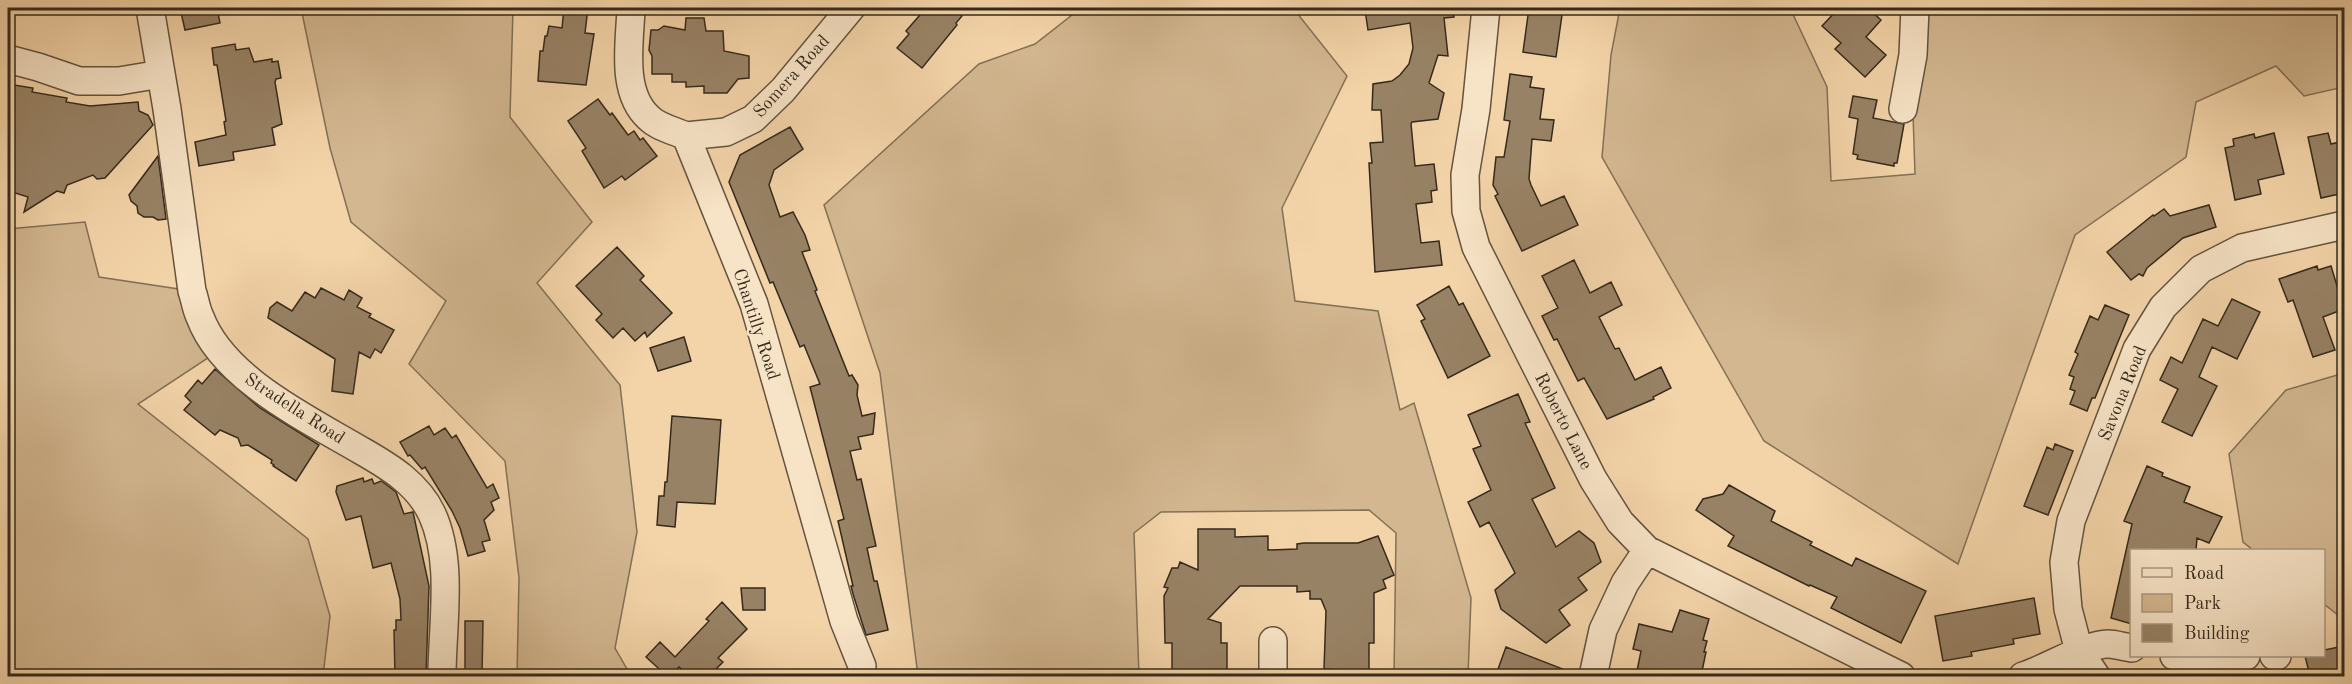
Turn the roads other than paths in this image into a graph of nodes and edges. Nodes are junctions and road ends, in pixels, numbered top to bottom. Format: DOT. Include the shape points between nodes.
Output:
graph roads {
  1 [pos="150,8"];
  2 [pos="631,8"];
  3 [pos="851,8"];
  4 [pos="1486,8"];
  5 [pos="1915,8"];
  6 [pos="8,59"];
  7 [pos="161,74"];
  8 [pos="1903,109"];
  9 [pos="686,136"];
  10 [pos="2344,225"];
  11 [pos="1647,550"];
  12 [pos="1273,641"];
  13 [pos="2130,648"];
  14 [pos="2079,651"];
  15 [pos="2180,657"];
  16 [pos="2240,657"];
  17 [pos="862,666"];
  18 [pos="442,676"];
  19 [pos="1273,676"];
  20 [pos="1593,676"];
  21 [pos="1901,676"];
  22 [pos="2023,676"];
  23 [pos="2096,676"];
  1 -- 7 [label="street, Stradella Road"];
  2 -- 9 [label="street" via="629,70 636,101 650,119"];
  3 -- 9 [label="street, Somera Road" via="783,90 753,119 726,132"];
  4 -- 11 [label="street, Roberto Lane" via="1465,175 1466,211 1476,247 1593,479 1620,522"];
  5 -- 8 [label="street" via="1913,55"];
  6 -- 7 [label="street" via="80,81 119,81"];
  7 -- 18 [label="street, Stradella Road" via="192,291 200,319 241,374 267,394 395,470 417,490 432,513 444,560"];
  9 -- 17 [label="street, Chantilly Road" via="754,304 844,621"];
  10 -- 14 [label="street, Savona Road" via="2242,248 2201,269 2158,315 2137,349 2071,522 2064,562 2068,609"];
  11 -- 20 [label="street" via="1603,630"];
  11 -- 21 [label="street, Roberto Lane"];
  12 -- 19 [label="street"];
  13 -- 14 [label="street" via="2107,644"];
  14 -- 22 [label="street" via="2044,670"];
  14 -- 23 [label="street, Savona Road"];
  15 -- 16 [label="street" via="2210,662"];
}
